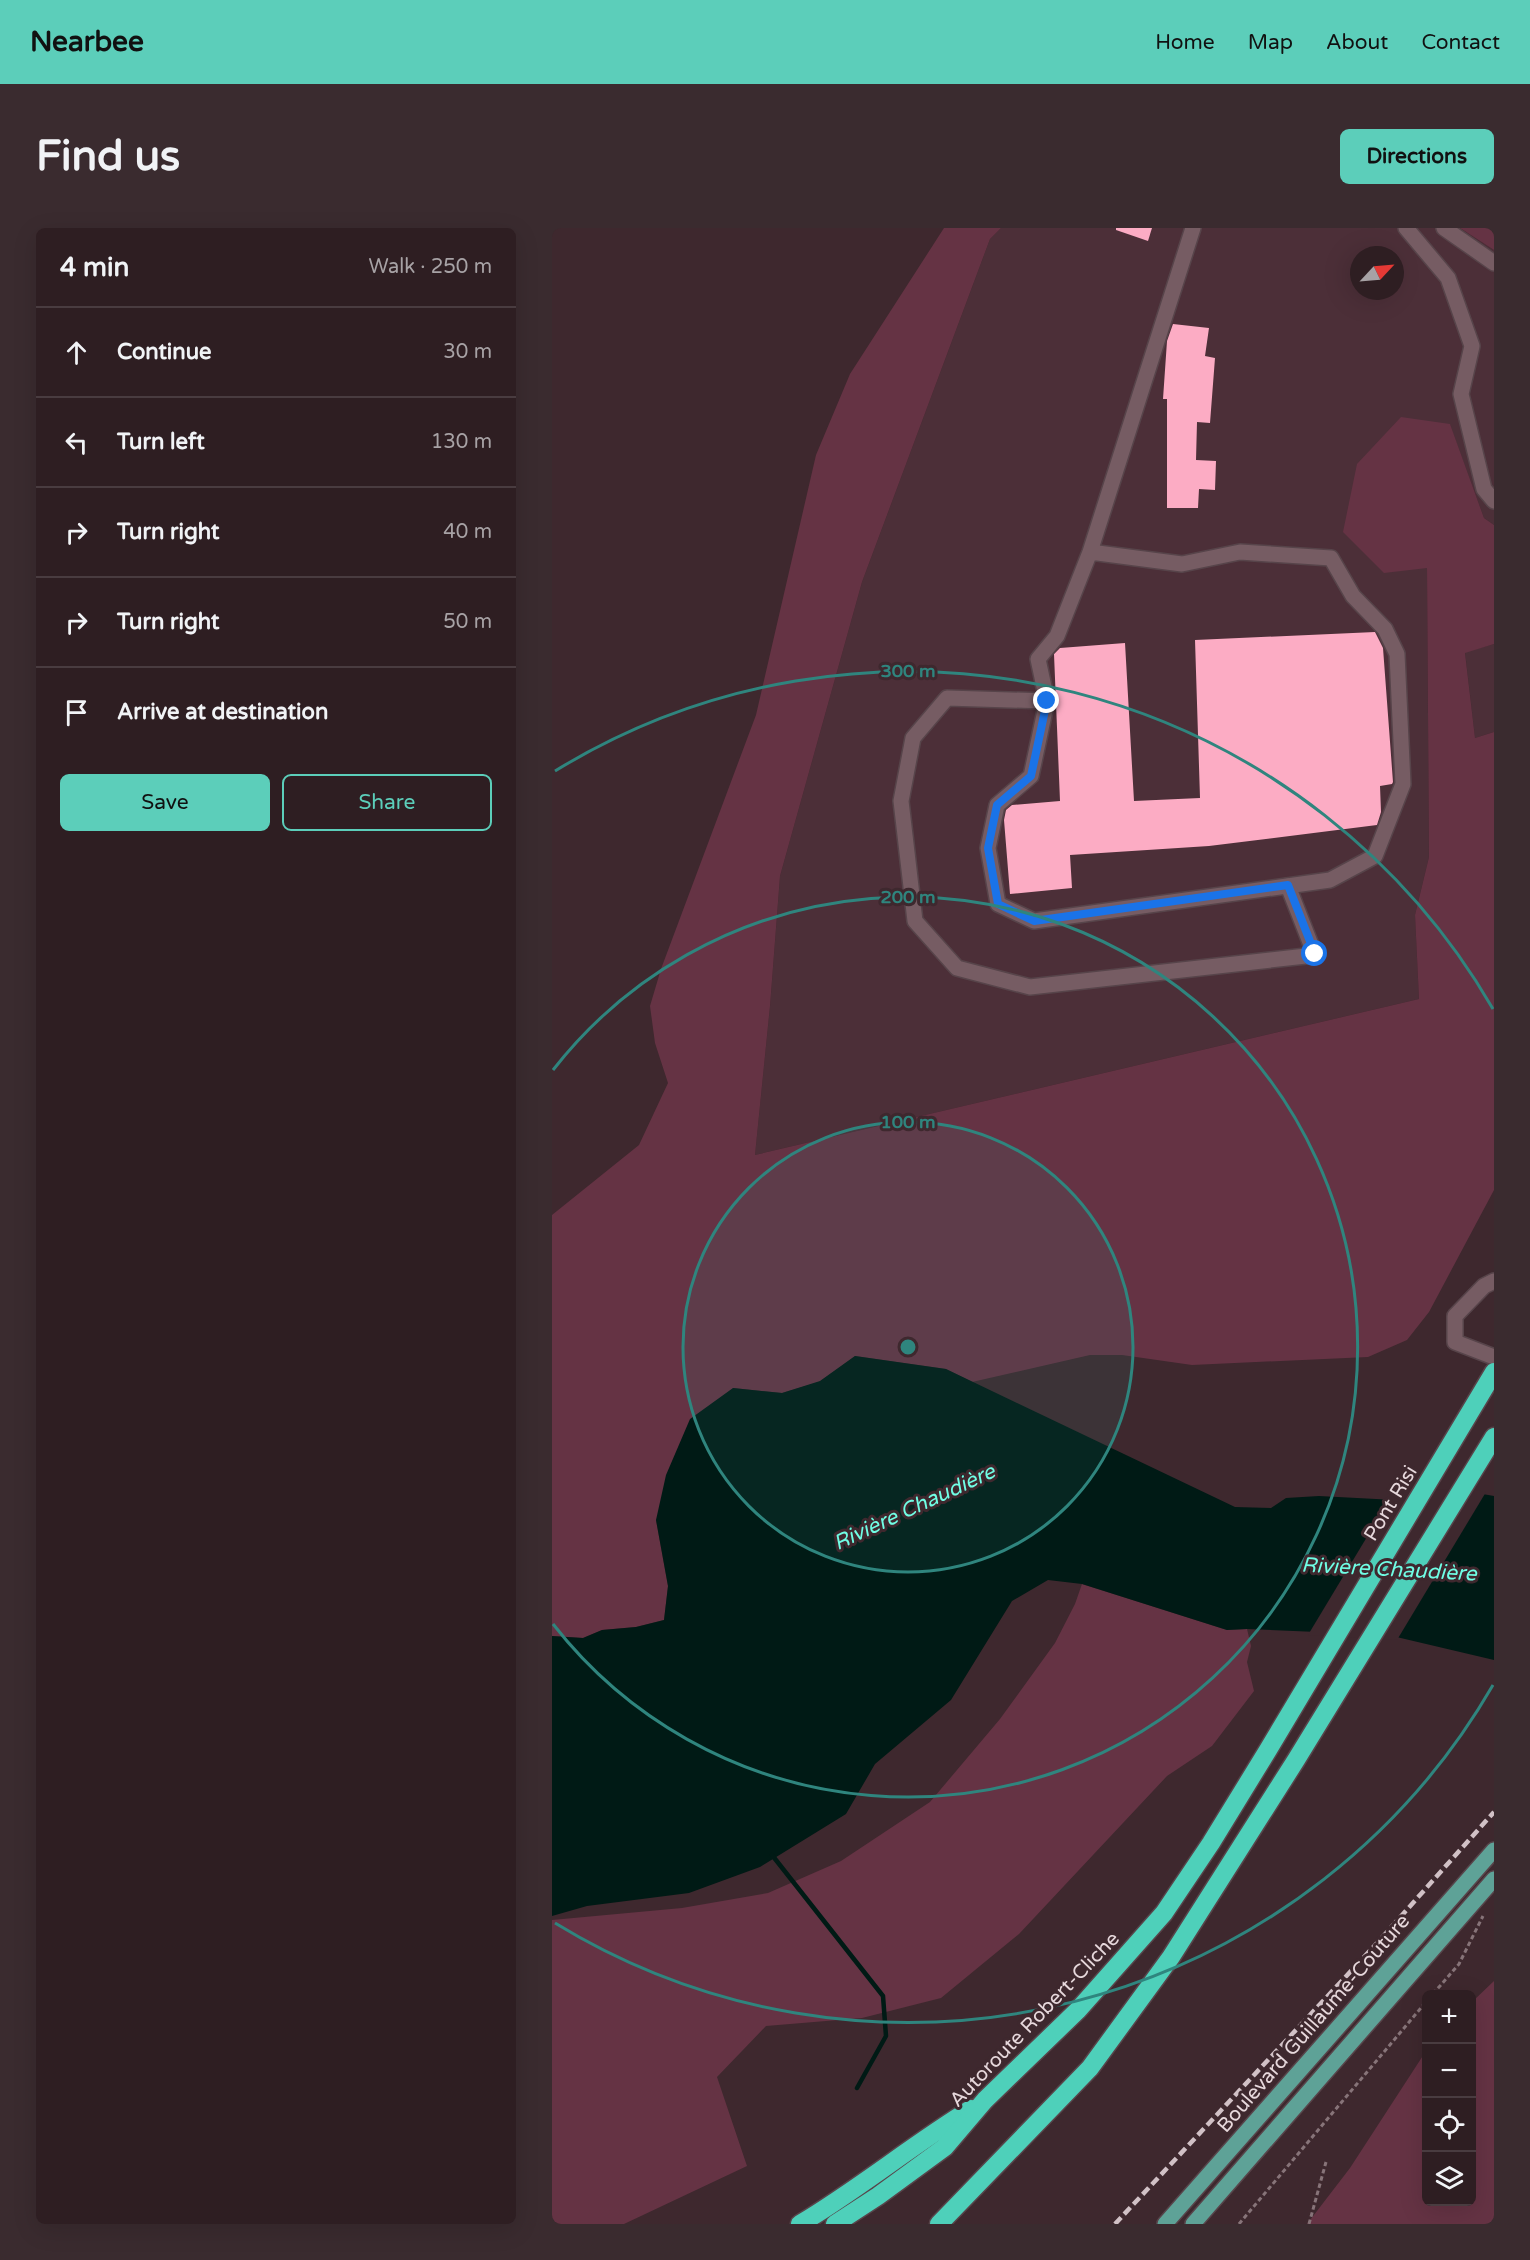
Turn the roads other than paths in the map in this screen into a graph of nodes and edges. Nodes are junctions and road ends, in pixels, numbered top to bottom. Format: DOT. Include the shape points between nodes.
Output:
graph roads {
  1 [pos="1193,228"];
  2 [pos="1406,228"];
  3 [pos="1444,228"];
  4 [pos="1494,263"];
  5 [pos="1494,501"];
  6 [pos="1090,552"];
  7 [pos="1047,701"];
  8 [pos="1288,885"];
  9 [pos="1494,1281"];
  10 [pos="1494,1357"];
  11 [pos="1494,1372"];
  12 [pos="1494,1437"];
  13 [pos="1268,1750"];
  14 [pos="1494,1850"];
  15 [pos="1494,1879"];
  16 [pos="985,2100"];
  17 [pos="800,2224"];
  18 [pos="835,2224"];
  19 [pos="939,2224"];
  20 [pos="1165,2224"];
  21 [pos="1193,2224"];
  1 -- 6 [label="lane"];
  2 -- 5 [label="lane" via="1448,278 1472,346 1461,394 1484,489"];
  3 -- 4 [label="lane"];
  6 -- 7 [label="lane" via="1057,636 1038,659"];
  6 -- 8 [label="lane" via="1182,564 1240,552 1330,558 1353,596 1385,629 1397,654 1403,784 1375,856 1330,880"];
  7 -- 8 [label="lane" via="1031,776 997,805 988,848 998,904 1034,921"];
  7 -- 8 [label="lane" via="947,698 912,738 900,801 915,921 957,968 1030,987 1315,954"];
  9 -- 10 [label="lane" via="1484,1286 1455,1317 1455,1342"];
  11 -- 13 [label="highway, Pont Risi"];
  12 -- 19 [label="highway" via="1171,1957 1090,2068"];
  13 -- 16 [label="highway, Autoroute Robert-Cliche" via="1164,1913 1078,2010"];
  14 -- 20 [label="main road, Boulevard Guillaume-Couture"];
  15 -- 21 [label="main road, Boulevard Guillaume-Couture"];
  16 -- 17 [label="highway"];
  16 -- 18 [label="highway, Autoroute Robert-Cliche" via="945,2147"];
}
